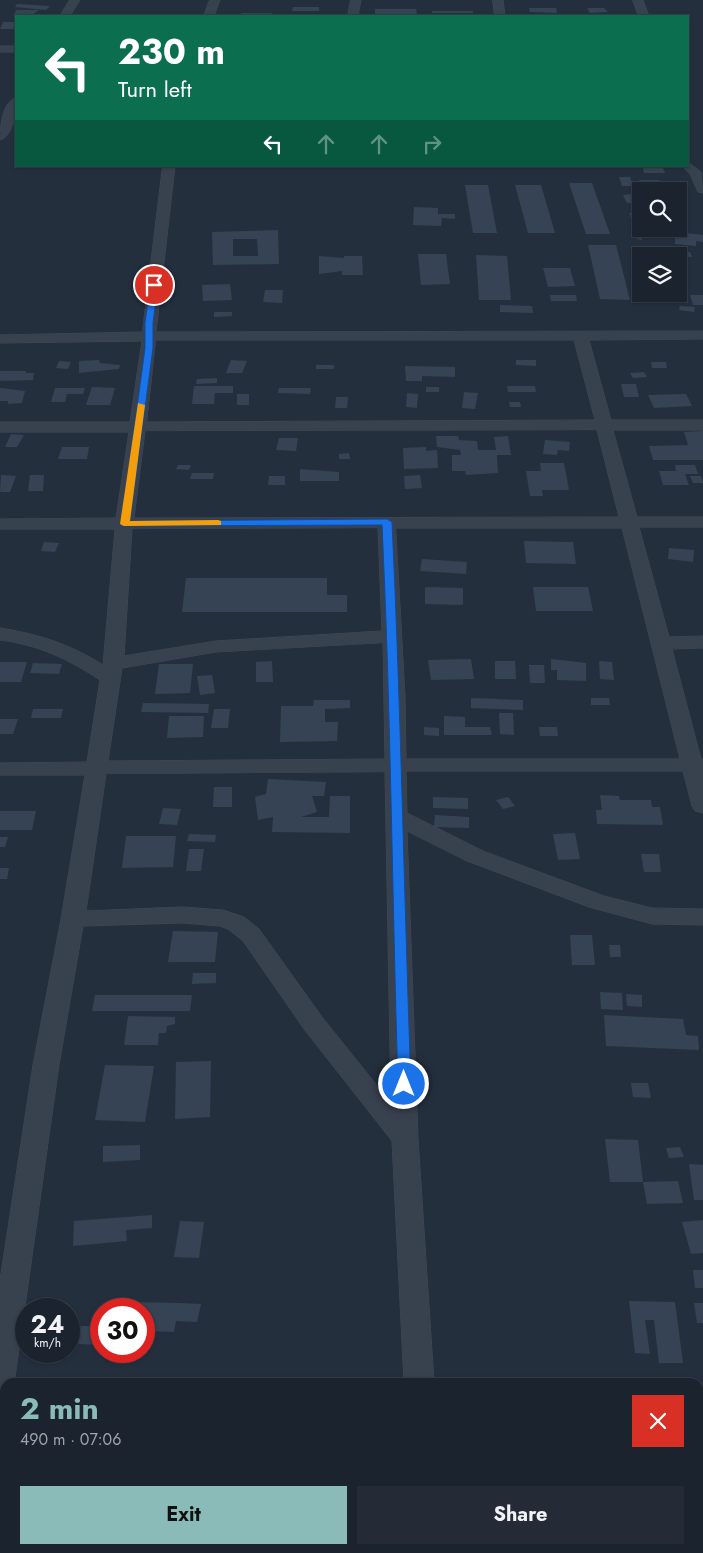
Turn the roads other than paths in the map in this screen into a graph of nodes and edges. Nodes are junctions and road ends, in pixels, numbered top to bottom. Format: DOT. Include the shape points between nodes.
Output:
graph roads {
  1 [pos="75,0"];
  2 [pos="216,0"];
  3 [pos="356,0"];
  4 [pos="498,0"];
  5 [pos="638,0"];
  6 [pos="66,15"];
  7 [pos="209,15"];
  8 [pos="353,15"];
  9 [pos="500,15"];
  10 [pos="644,15"];
  11 [pos="0,49"];
  12 [pos="15,49"];
  13 [pos="15,103"];
  14 [pos="0,136"];
  15 [pos="169,167"];
  16 [pos="689,167"];
  17 [pos="703,188"];
  18 [pos="150,336"];
  19 [pos="703,336"];
  20 [pos="581,337"];
  21 [pos="0,339"];
  22 [pos="603,425"];
  23 [pos="703,425"];
  24 [pos="0,427"];
  25 [pos="138,428"];
  26 [pos="387,522"];
  27 [pos="703,522"];
  28 [pos="630,523"];
  29 [pos="0,524"];
  30 [pos="124,524"];
  31 [pos="0,634"];
  32 [pos="391,637"];
  33 [pos="703,642"];
  34 [pos="661,643"];
  35 [pos="112,671"];
  36 [pos="396,765"];
  37 [pos="697,766"];
  38 [pos="97,768"];
  39 [pos="0,769"];
  40 [pos="703,806"];
  41 [pos="397,817"];
  42 [pos="703,917"];
  43 [pos="73,919"];
  44 [pos="405,1139"];
  45 [pos="0,1377"];
  46 [pos="419,1378"];
  1 -- 6 [label="street"];
  2 -- 7 [label="street"];
  3 -- 8 [label="street"];
  4 -- 9 [label="street"];
  5 -- 10 [label="street"];
  11 -- 12 [label="street"];
  13 -- 14 [label="street"];
  15 -- 18 [label="street"];
  16 -- 17 [label="street"];
  18 -- 20 [label="street"];
  18 -- 21 [label="street"];
  18 -- 25 [label="street"];
  19 -- 20 [label="street"];
  20 -- 22 [label="street"];
  22 -- 23 [label="street"];
  22 -- 25 [label="street"];
  22 -- 28 [label="street"];
  24 -- 25 [label="street"];
  25 -- 30 [label="street"];
  26 -- 28 [label="street"];
  26 -- 30 [label="street"];
  26 -- 32 [label="street"];
  27 -- 28 [label="street"];
  28 -- 34 [label="street"];
  29 -- 30 [label="street"];
  30 -- 35 [label="street"];
  31 -- 35 [label="street" via="42,640"];
  32 -- 35 [label="street" via="243,643 161,653"];
  32 -- 36 [label="street"];
  33 -- 34 [label="street"];
  34 -- 37 [label="street"];
  35 -- 38 [label="street"];
  36 -- 37 [label="street"];
  36 -- 38 [label="street"];
  36 -- 41 [label="street"];
  37 -- 40 [label="street"];
  38 -- 39 [label="street"];
  38 -- 43 [label="street"];
  41 -- 42 [label="street" via="475,856 597,902 652,916"];
  41 -- 44 [label="street"];
  43 -- 44 [label="street" via="182,915 223,918 236,923 251,935 312,1023 345,1060"];
  43 -- 45 [label="street" via="46,1065"];
  44 -- 46 [label="street"];
}
